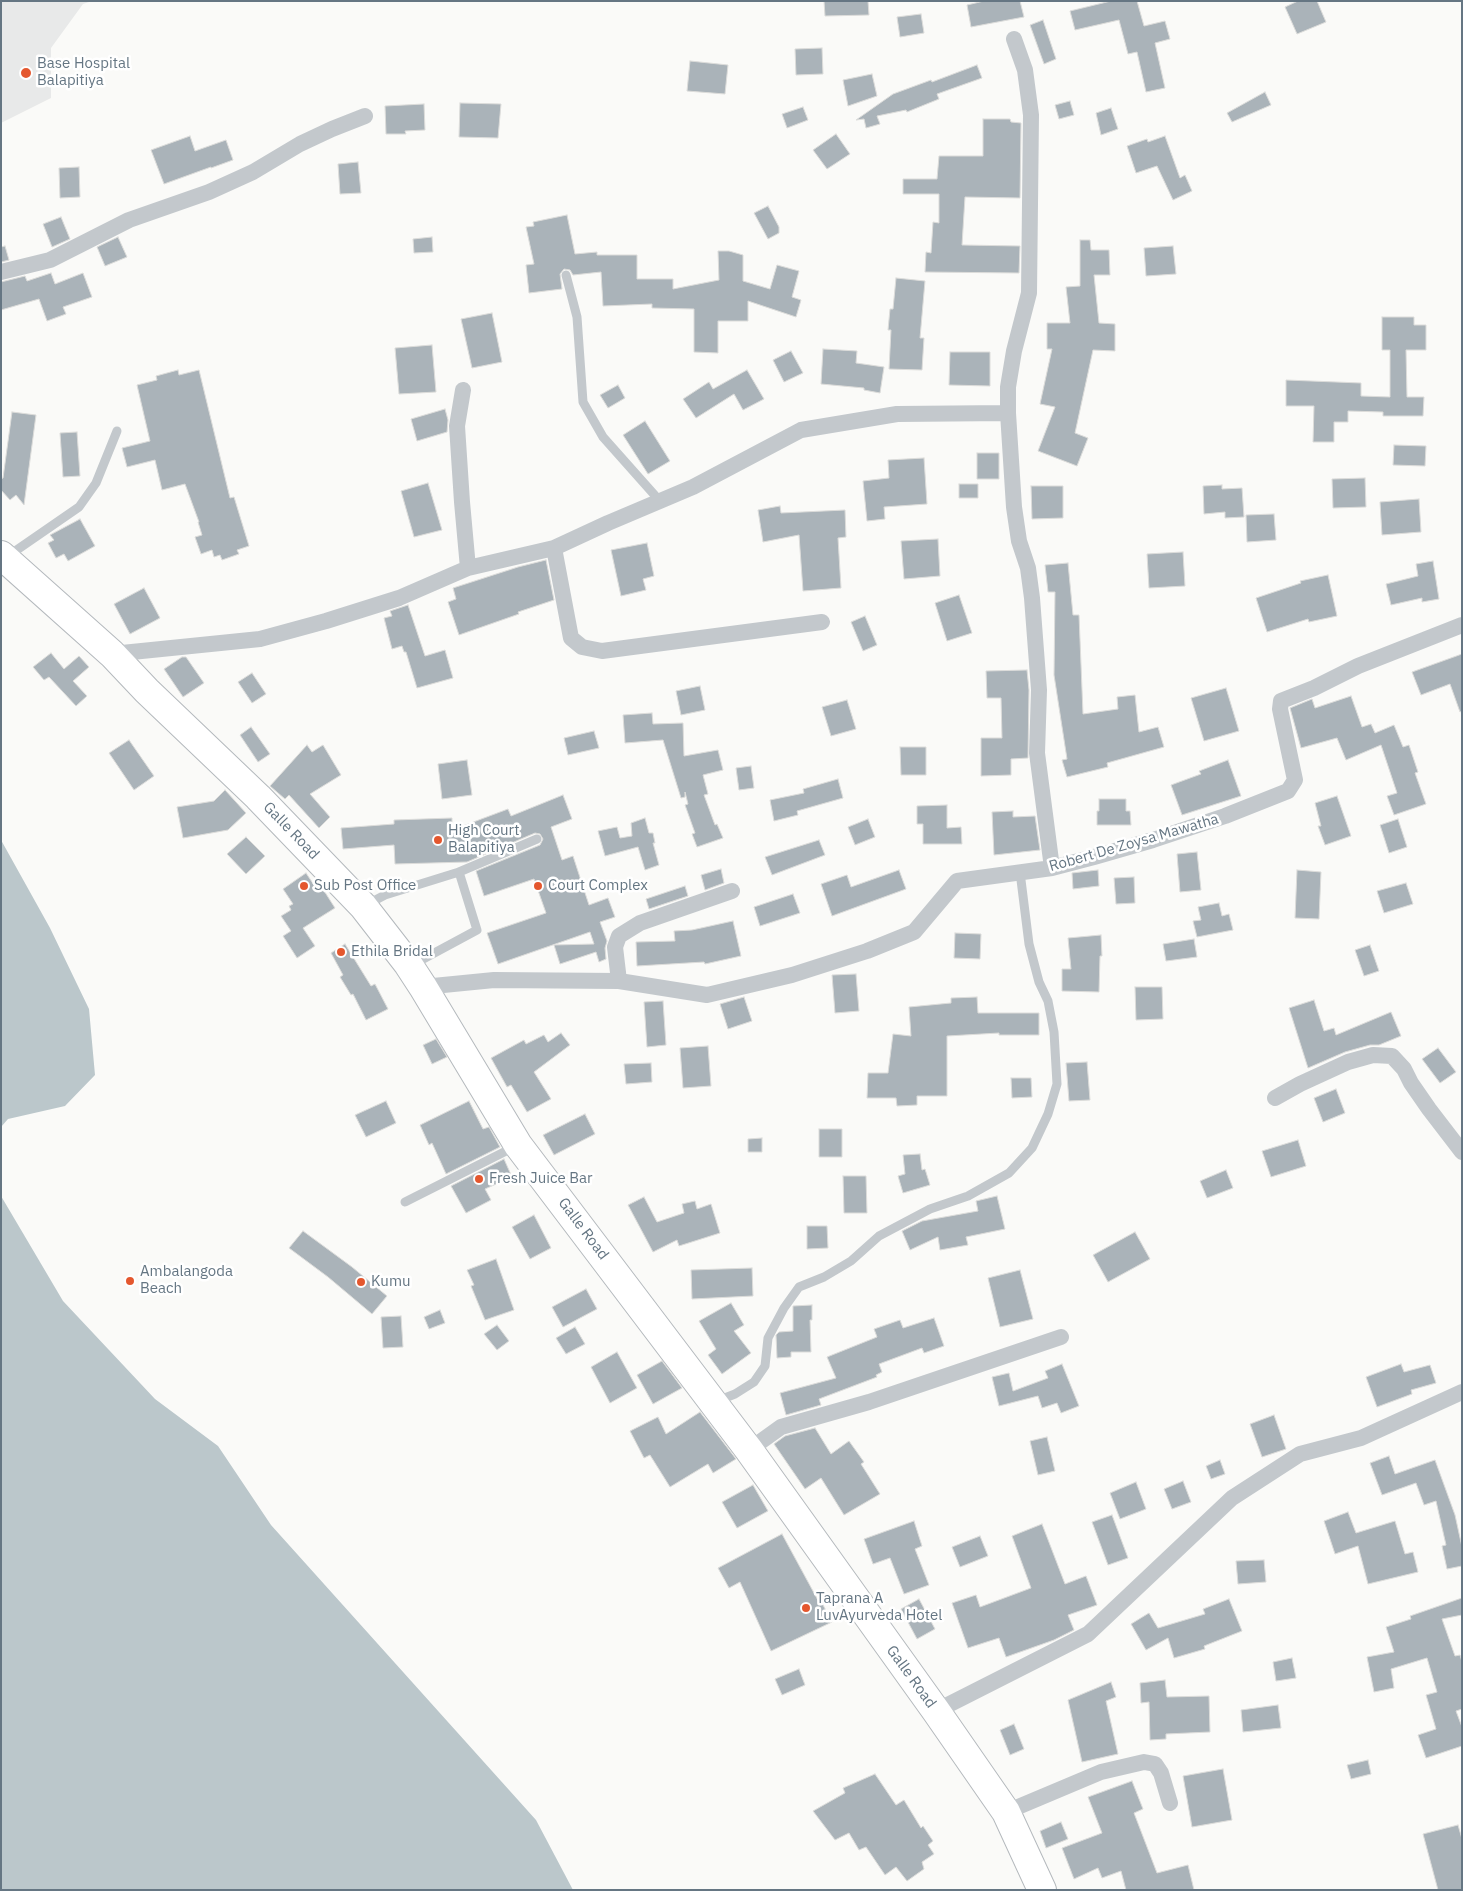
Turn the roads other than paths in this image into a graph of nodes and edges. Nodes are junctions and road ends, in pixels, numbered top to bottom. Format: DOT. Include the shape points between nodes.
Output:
graph roads {
  1 [pos="1014,39"];
  2 [pos="365,116"];
  3 [pos="1,272"];
  4 [pos="566,276"];
  5 [pos="463,390"];
  6 [pos="1008,413"];
  7 [pos="117,431"];
  8 [pos="659,500"];
  9 [pos="554,548"];
  10 [pos="3,557"];
  11 [pos="468,568"];
  12 [pos="822,622"];
  13 [pos="1462,625"];
  14 [pos="112,654"];
  15 [pos="538,839"];
  16 [pos="1052,868"];
  17 [pos="459,872"];
  18 [pos="1020,872"];
  19 [pos="732,892"];
  20 [pos="363,906"];
  21 [pos="416,977"];
  22 [pos="619,981"];
  23 [pos="1275,1098"];
  24 [pos="518,1145"];
  25 [pos="1462,1152"];
  26 [pos="405,1202"];
  27 [pos="1061,1337"];
  28 [pos="1462,1392"];
  29 [pos="713,1402"];
  30 [pos="749,1450"];
  31 [pos="936,1711"];
  32 [pos="1170,1803"];
  33 [pos="1006,1812"];
  34 [pos="1042,1890"];
  1 -- 6 [label="street" via="1026,70 1032,115 1029,293 1014,351 1008,386"];
  2 -- 3 [label="street" via="300,144 253,172 209,192 129,220 50,260"];
  4 -- 8 [label="lane" via="576,317 583,402 603,437"];
  5 -- 11 [label="street" via="457,426"];
  6 -- 8 [label="street" via="897,414 801,430 693,487"];
  6 -- 16 [label="street" via="1014,507 1033,606 1039,690 1037,753"];
  7 -- 10 [label="lane" via="96,483 79,507"];
  8 -- 9 [label="street"];
  9 -- 11 [label="street"];
  9 -- 12 [label="street" via="571,638 582,647 602,651"];
  10 -- 14 [label="highway, Galle Road"];
  11 -- 14 [label="street" via="399,598 260,639"];
  13 -- 16 [label="street, Robert De Zoysa Mawatha" via="1281,701 1294,780 1288,790 1225,816 1153,840"];
  14 -- 20 [label="highway, Galle Road" via="258,797"];
  15 -- 17 [label="lane"];
  16 -- 18 [label="street, Robert De Zoysa Mawatha"];
  17 -- 20 [label="lane" via="385,895"];
  17 -- 21 [label="lane" via="477,930"];
  18 -- 22 [label="street, Robert De Zoysa Mawatha" via="957,881 914,932 867,951 792,974 707,995"];
  18 -- 29 [label="lane" via="1029,944 1039,982 1048,1001 1054,1032 1057,1084 1048,1114 1032,1148 1009,1173 968,1196 930,1209 879,1236 851,1261 799,1287 768,1338 765,1366 754,1382"];
  19 -- 22 [label="street" via="640,923 618,936 615,948"];
  20 -- 21 [label="highway, Galle Road"];
  21 -- 22 [label="street, Robert De Zoysa Mawatha"];
  21 -- 24 [label="highway, Galle Road"];
  23 -- 25 [label="street" via="1348,1062 1374,1055 1392,1056"];
  24 -- 26 [label="lane"];
  24 -- 29 [label="highway, Galle Road"];
  27 -- 30 [label="street" via="869,1402 781,1427"];
  28 -- 31 [label="street" via="1361,1438 1300,1454 1232,1498 1088,1634"];
  29 -- 30 [label="highway, Galle Road"];
  30 -- 31 [label="highway, Galle Road"];
  31 -- 33 [label="highway, Galle Road"];
  32 -- 33 [label="street" via="1161,1773 1155,1764 1144,1762 1101,1772"];
  33 -- 34 [label="highway, Galle Road"];
}
